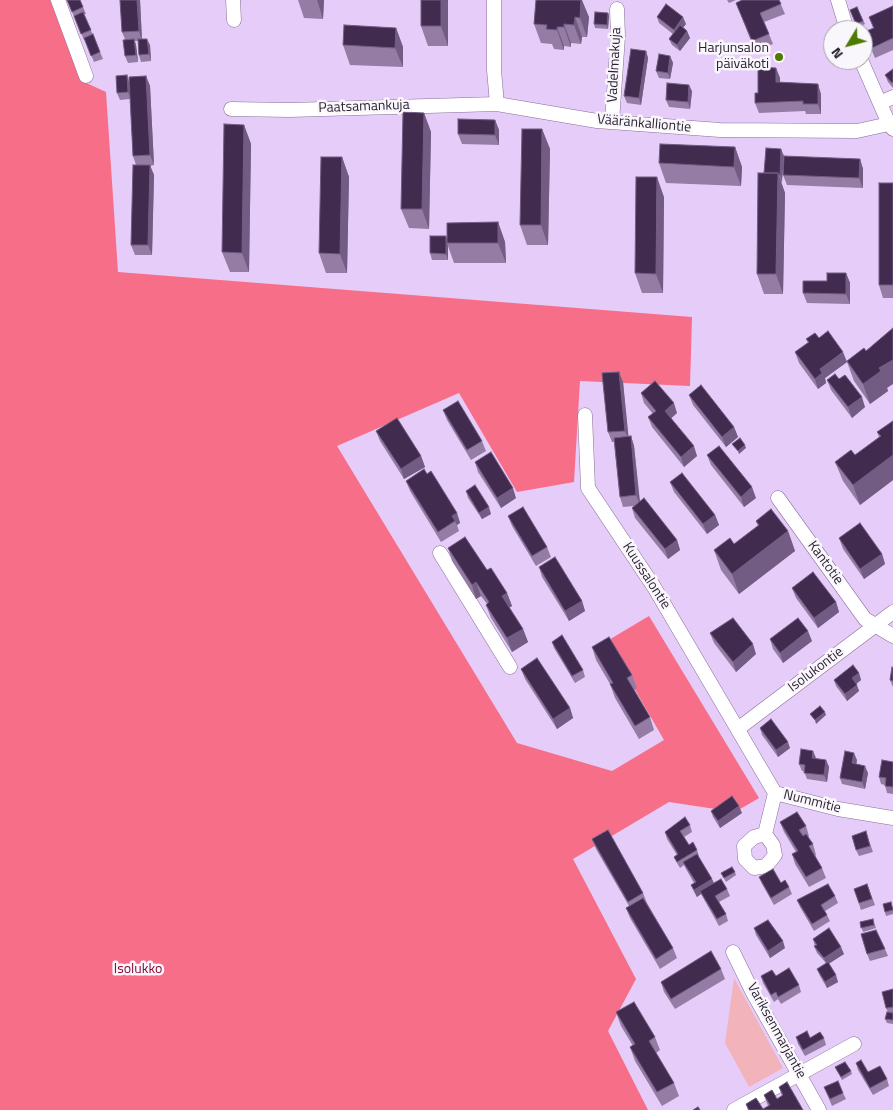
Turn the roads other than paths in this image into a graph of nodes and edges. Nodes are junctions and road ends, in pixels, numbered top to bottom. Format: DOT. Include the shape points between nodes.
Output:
graph roads {
  1 [pos="58,0"];
  2 [pos="233,0"];
  3 [pos="494,0"];
  4 [pos="838,0"];
  5 [pos="617,9"];
  6 [pos="234,20"];
  7 [pos="844,20"];
  8 [pos="867,70"];
  9 [pos="86,76"];
  10 [pos="886,100"];
  11 [pos="497,104"];
  12 [pos="231,109"];
  13 [pos="612,122"];
  14 [pos="891,126"];
  15 [pos="584,415"];
  16 [pos="778,498"];
  17 [pos="440,553"];
  18 [pos="893,612"];
  19 [pos="874,626"];
  20 [pos="893,636"];
  21 [pos="510,667"];
  22 [pos="739,728"];
  23 [pos="775,793"];
  24 [pos="893,818"];
  25 [pos="765,834"];
  26 [pos="734,952"];
  27 [pos="854,1044"];
  28 [pos="799,1072"];
  29 [pos="734,1110"];
  30 [pos="819,1110"];
  1 -- 9 [label="street"];
  2 -- 6 [label="street"];
  3 -- 11 [label="street"];
  4 -- 7 [label="street"];
  5 -- 13 [label="street, Vadelmakuja"];
  8 -- 10 [label="street"];
  10 -- 14 [label="street"];
  11 -- 12 [label="street, Paatsamankuja"];
  11 -- 13 [label="street, Vääränkalliontie"];
  13 -- 14 [label="street, Vääränkalliontie" via="720,130 857,131"];
  15 -- 22 [label="street, Kuussalontie" via="588,488 654,587"];
  16 -- 19 [label="street, Kantotie" via="865,619"];
  17 -- 21 [label="street"];
  18 -- 19 [label="street, Isolukontie"];
  19 -- 20 [label="street, Kantotie"];
  19 -- 22 [label="street, Isolukontie"];
  22 -- 23 [label="street, Nummitie"];
  23 -- 24 [label="street, Nummitie" via="838,809"];
  23 -- 25 [label="street"];
  26 -- 28 [label="street, Variksenmarjantie" via="752,991"];
  27 -- 28 [label="street"];
  28 -- 29 [label="street"];
  28 -- 30 [label="street, Variksenmarjantie"];
}
